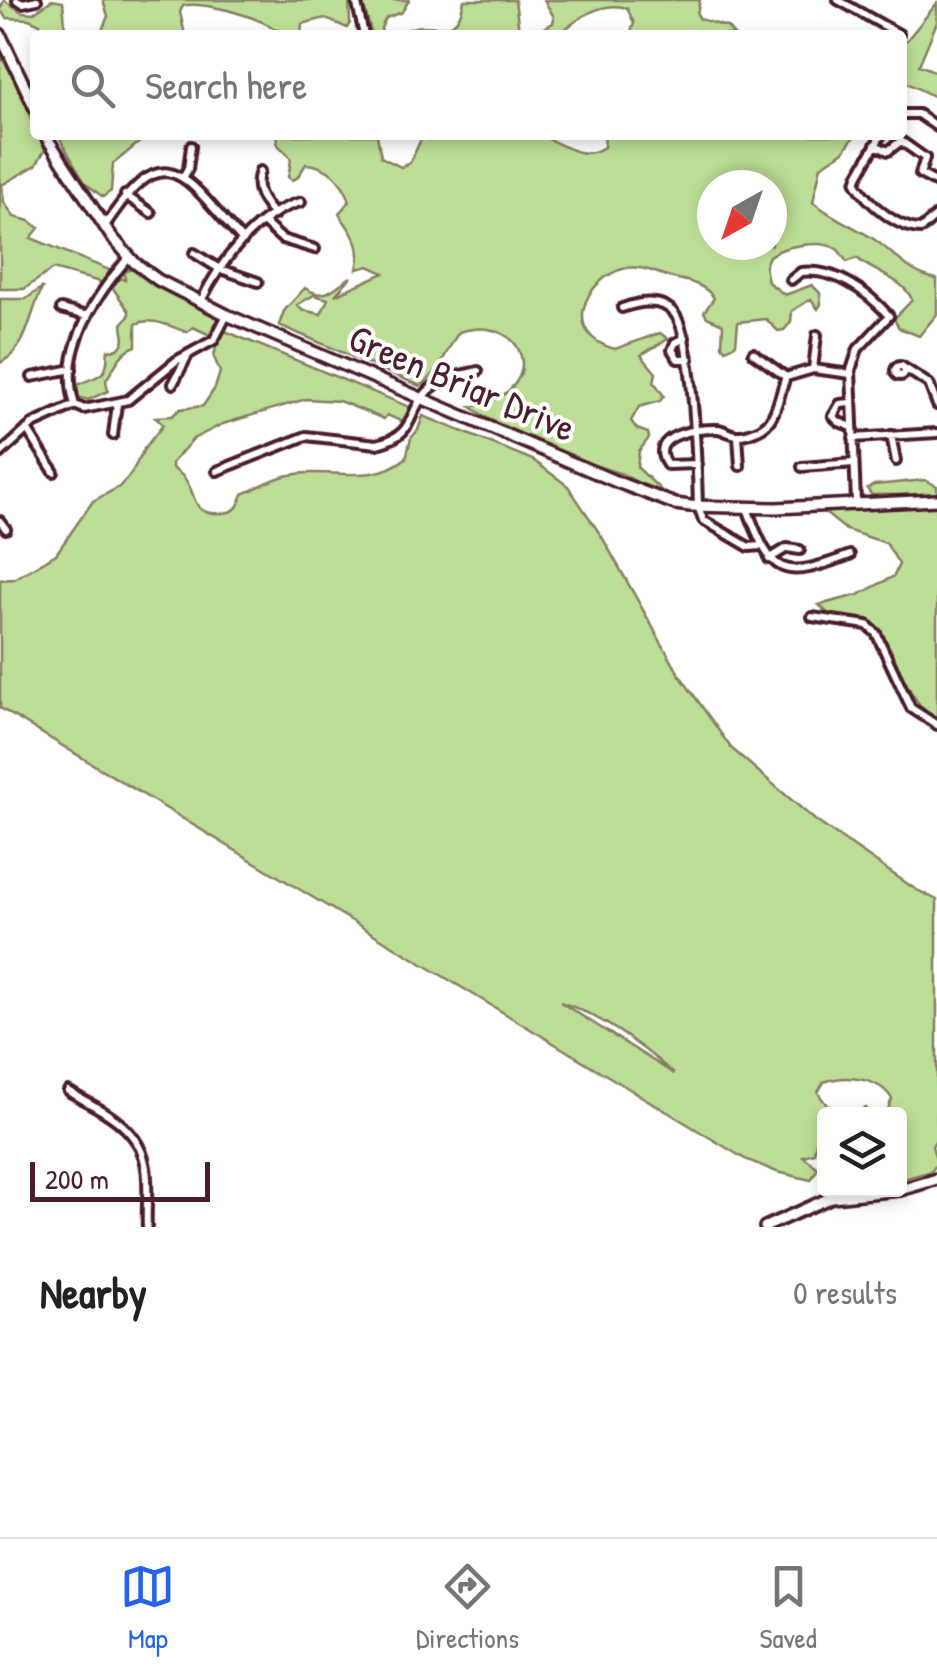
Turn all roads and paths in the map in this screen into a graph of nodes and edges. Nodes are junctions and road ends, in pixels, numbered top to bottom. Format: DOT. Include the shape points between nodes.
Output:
graph roads {
  1 [pos="16,0"];
  2 [pos="37,0"];
  3 [pos="356,0"];
  4 [pos="838,0"];
  5 [pos="363,30"];
  6 [pos="892,30"];
  7 [pos="0,34"];
  8 [pos="30,97"];
  9 [pos="907,114"];
  10 [pos="937,127"];
  11 [pos="48,140"];
  12 [pos="878,140"];
  13 [pos="191,146"];
  14 [pos="875,146"];
  15 [pos="260,170"];
  16 [pos="183,178"];
  17 [pos="937,183"];
  18 [pos="126,195"];
  19 [pos="301,202"];
  20 [pos="152,214"];
  21 [pos="274,215"];
  22 [pos="937,215"];
  23 [pos="264,224"];
  24 [pos="104,227"];
  25 [pos="243,241"];
  26 [pos="315,249"];
  27 [pos="194,253"];
  28 [pos="129,256"];
  29 [pos="218,268"];
  30 [pos="790,280"];
  31 [pos="258,282"];
  32 [pos="200,302"];
  33 [pos="622,308"];
  34 [pos="62,309"];
  35 [pos="87,316"];
  36 [pos="227,316"];
  37 [pos="817,335"];
  38 [pos="686,338"];
  39 [pos="753,353"];
  40 [pos="189,354"];
  41 [pos="689,359"];
  42 [pos="814,369"];
  43 [pos="906,369"];
  44 [pos="72,370"];
  45 [pos="478,370"];
  46 [pos="851,374"];
  47 [pos="32,376"];
  48 [pos="786,377"];
  49 [pos="173,384"];
  50 [pos="421,398"];
  51 [pos="850,403"];
  52 [pos="116,404"];
  53 [pos="937,404"];
  54 [pos="75,405"];
  55 [pos="852,428"];
  56 [pos="27,430"];
  57 [pos="694,432"];
  58 [pos="937,433"];
  59 [pos="112,435"];
  60 [pos="738,436"];
  61 [pos="891,436"];
  62 [pos="853,438"];
  63 [pos="1,451"];
  64 [pos="896,461"];
  65 [pos="854,463"];
  66 [pos="697,464"];
  67 [pos="740,466"];
  68 [pos="802,467"];
  69 [pos="217,471"];
  70 [pos="54,472"];
  71 [pos="937,500"];
  72 [pos="856,503"];
  73 [pos="698,506"];
  74 [pos="747,508"];
  75 [pos="0,520"];
  76 [pos="6,530"];
  77 [pos="761,546"];
  78 [pos="800,550"];
  79 [pos="850,555"];
  80 [pos="769,559"];
  81 [pos="812,617"];
  82 [pos="937,725"];
  83 [pos="68,1090"];
  84 [pos="937,1179"];
  85 [pos="147,1227"];
  86 [pos="765,1227"];
  1 -- 2 [label="street"];
  3 -- 5 [label="street"];
  4 -- 6 [label="street"];
  7 -- 8 [label="street"];
  9 -- 10 [label="street"];
  11 -- 24 [label="street, Green Briar Drive"];
  12 -- 14 [label="street"];
  13 -- 16 [label="street"];
  14 -- 17 [label="street" via="888,150 901,141 925,158 920,174"];
  14 -- 22 [label="street" via="856,183 862,194 907,228 921,229"];
  15 -- 21 [label="street" via="258,193"];
  16 -- 18 [label="street" via="155,172"];
  16 -- 25 [label="street"];
  18 -- 20 [label="street"];
  18 -- 24 [label="street"];
  19 -- 21 [label="street"];
  21 -- 23 [label="street"];
  23 -- 25 [label="street"];
  23 -- 26 [label="street" via="282,239"];
  24 -- 28 [label="street, Green Briar Drive"];
  25 -- 29 [label="street"];
  27 -- 29 [label="street"];
  28 -- 32 [label="street, Green Briar Drive"];
  28 -- 35 [label="street"];
  29 -- 31 [label="street"];
  29 -- 32 [label="street"];
  30 -- 46 [label="street" via="801,272 826,272 888,314 858,349"];
  32 -- 36 [label="street, Green Briar Drive"];
  33 -- 38 [label="street" via="642,302 666,306"];
  34 -- 35 [label="street"];
  35 -- 44 [label="street"];
  36 -- 40 [label="street" via="214,340"];
  36 -- 50 [label="street, Green Briar Drive"];
  37 -- 42 [label="street"];
  38 -- 41 [label="street"];
  38 -- 41 [label="street" via="672,350"];
  39 -- 48 [label="street"];
  40 -- 49 [label="street"];
  40 -- 52 [label="street"];
  41 -- 57 [label="street"];
  42 -- 46 [label="street"];
  42 -- 48 [label="street"];
  43 -- 53 [label="street" via="929,384"];
  44 -- 47 [label="street"];
  44 -- 54 [label="street"];
  45 -- 50 [label="street" via="444,379"];
  46 -- 51 [label="street"];
  48 -- 60 [label="street" via="771,420"];
  50 -- 69 [label="street" via="410,424 386,442 292,438"];
  50 -- 73 [label="street, Green Briar Drive" via="618,482"];
  51 -- 55 [label="street"];
  51 -- 55 [label="street" via="836,407 833,416"];
  52 -- 54 [label="street"];
  52 -- 59 [label="street"];
  54 -- 56 [label="street"];
  55 -- 62 [label="street"];
  56 -- 63 [label="street"];
  56 -- 70 [label="street"];
  57 -- 60 [label="street" via="720,429"];
  57 -- 66 [label="street"];
  57 -- 66 [label="street" via="668,438 662,458 672,467"];
  58 -- 61 [label="street"];
  60 -- 67 [label="street"];
  61 -- 62 [label="street"];
  61 -- 64 [label="street"];
  62 -- 65 [label="street"];
  65 -- 68 [label="street"];
  65 -- 72 [label="street"];
  66 -- 73 [label="street"];
  71 -- 72 [label="street, Green Briar Drive"];
  72 -- 74 [label="street, Green Briar Drive"];
  73 -- 74 [label="street, Green Briar Drive"];
  73 -- 77 [label="street" via="703,520 748,547"];
  74 -- 77 [label="street"];
  75 -- 76 [label="street"];
  77 -- 80 [label="street"];
  78 -- 80 [label="street" via="788,548"];
  79 -- 80 [label="street" via="799,572"];
  81 -- 82 [label="street" via="867,625 911,708"];
  83 -- 85 [label="street" via="123,1124 139,1142"];
  84 -- 86 [label="street" via="822,1201"];
}
